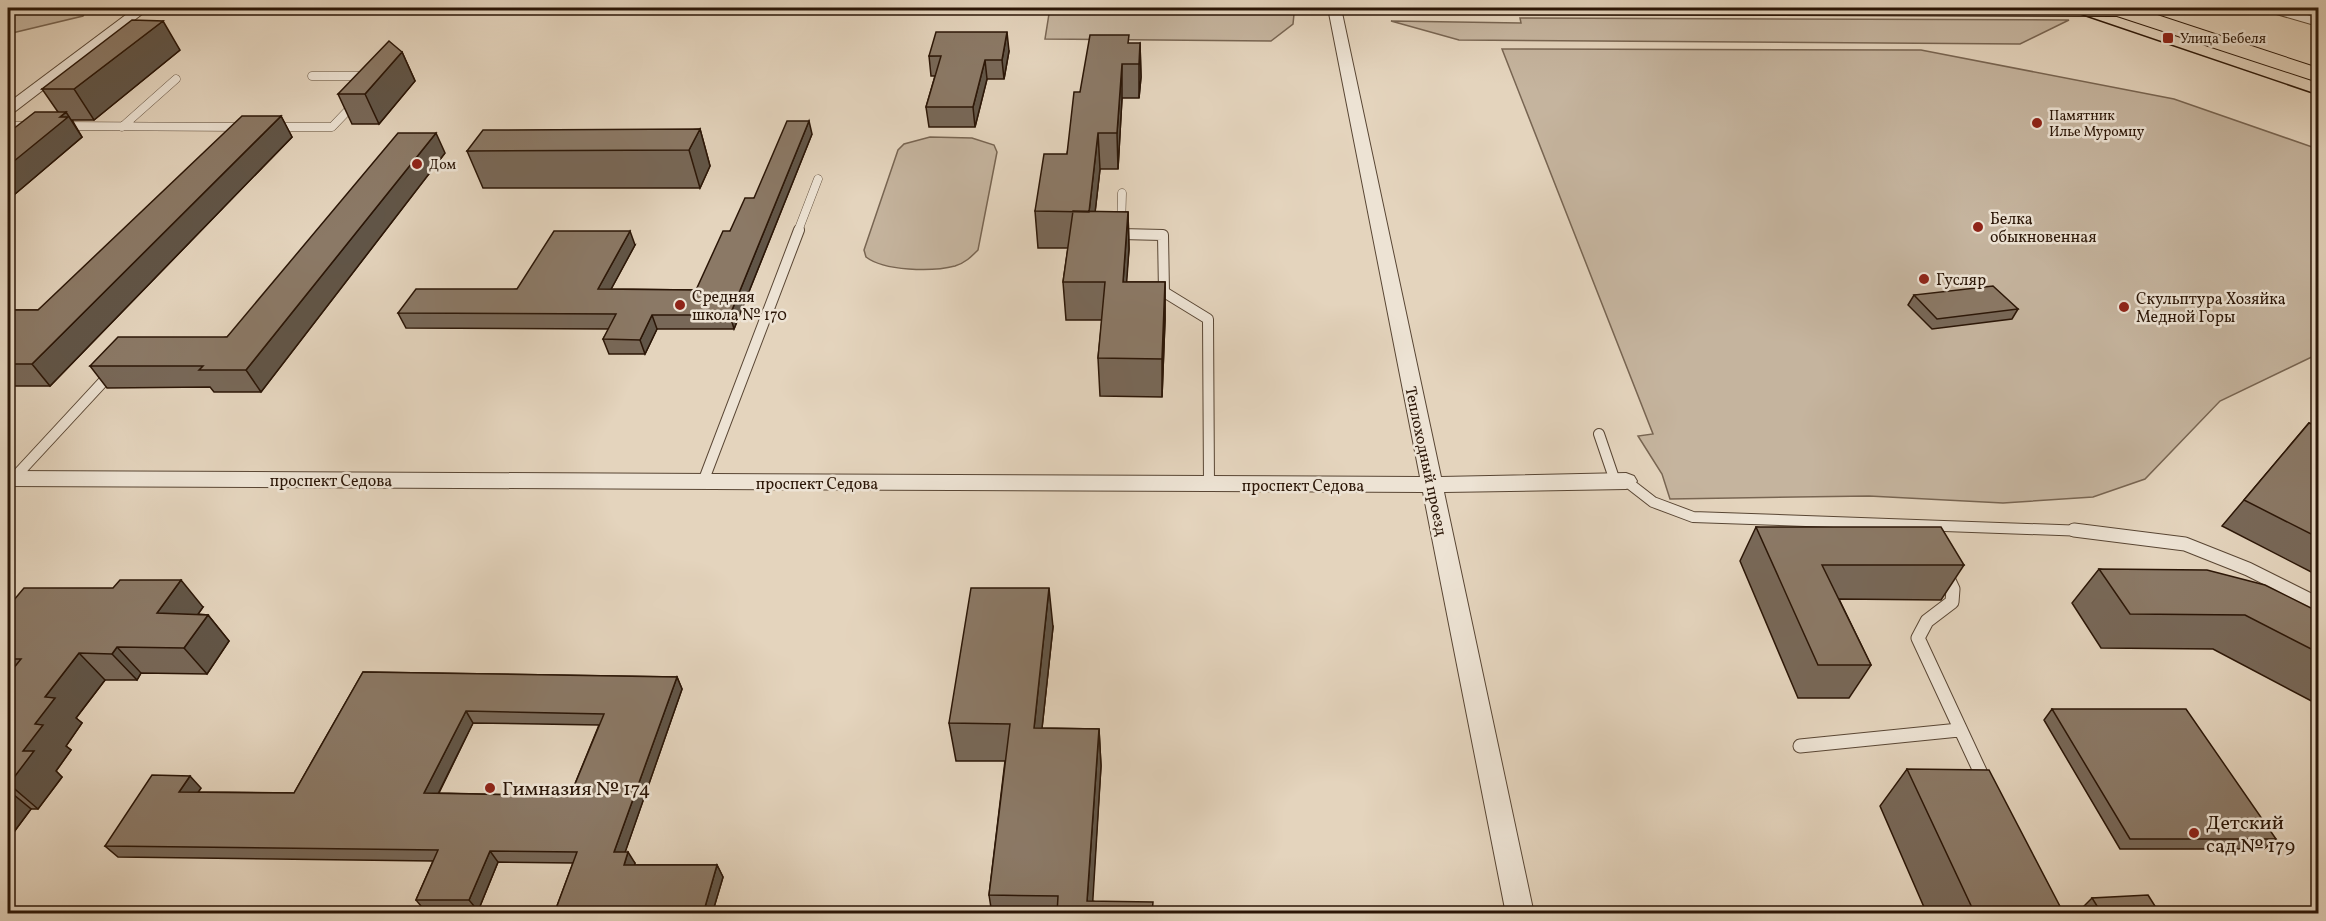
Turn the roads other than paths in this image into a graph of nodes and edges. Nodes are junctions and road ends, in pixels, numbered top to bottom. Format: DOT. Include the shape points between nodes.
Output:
graph roads {
  1 [pos="143,8"];
  2 [pos="1334,8"];
  3 [pos="1462,8"];
  4 [pos="1543,8"];
  5 [pos="2120,8"];
  6 [pos="2168,8"];
  7 [pos="2271,8"];
  8 [pos="2319,22"];
  9 [pos="2319,56"];
  10 [pos="2319,75"];
  11 [pos="312,76"];
  12 [pos="380,76"];
  13 [pos="176,79"];
  14 [pos="364,93"];
  15 [pos="8,110"];
  16 [pos="8,126"];
  17 [pos="42,126"];
  18 [pos="53,126"];
  19 [pos="122,127"];
  20 [pos="250,127"];
  21 [pos="262,127"];
  22 [pos="818,179"];
  23 [pos="1122,193"];
  24 [pos="118,365"];
  25 [pos="1599,434"];
  26 [pos="10,479"];
  27 [pos="1621,481"];
  28 [pos="703,482"];
  29 [pos="1430,484"];
  30 [pos="1209,485"];
  31 [pos="1941,563"];
  32 [pos="2319,604"];
  33 [pos="1959,730"];
  34 [pos="1800,746"];
  35 [pos="1990,791"];
  36 [pos="1520,914"];
  1 -- 15 [label="street"];
  2 -- 29 [label="street, Теплоходный проезд"];
  3 -- 4 [label="main road"];
  4 -- 5 [label="main road"];
  5 -- 10 [label="main road"];
  6 -- 9 [label="main road"];
  7 -- 8 [label="street"];
  11 -- 12 [label="lane"];
  13 -- 19 [label="lane"];
  14 -- 21 [label="lane" via="332,127"];
  16 -- 17 [label="lane"];
  18 -- 19 [label="lane"];
  19 -- 20 [label="lane"];
  22 -- 28 [label="lane"];
  23 -- 30 [label="lane" via="1121,234 1163,235 1164,292 1208,319"];
  24 -- 26 [label="lane"];
  25 -- 27 [label="lane"];
  26 -- 28 [label="street, проспект Седова"];
  27 -- 29 [label="street, проспект Седова"];
  27 -- 32 [label="lane" via="1653,502 1693,517 1925,530 2069,529 2185,544"];
  28 -- 30 [label="street, проспект Седова"];
  29 -- 30 [label="street, проспект Седова"];
  29 -- 36 [label="street, Теплоходный проезд"];
  31 -- 33 [label="lane" via="1953,589 1952,602 1927,621 1917,638"];
  33 -- 34 [label="lane"];
  33 -- 35 [label="lane"];
}
